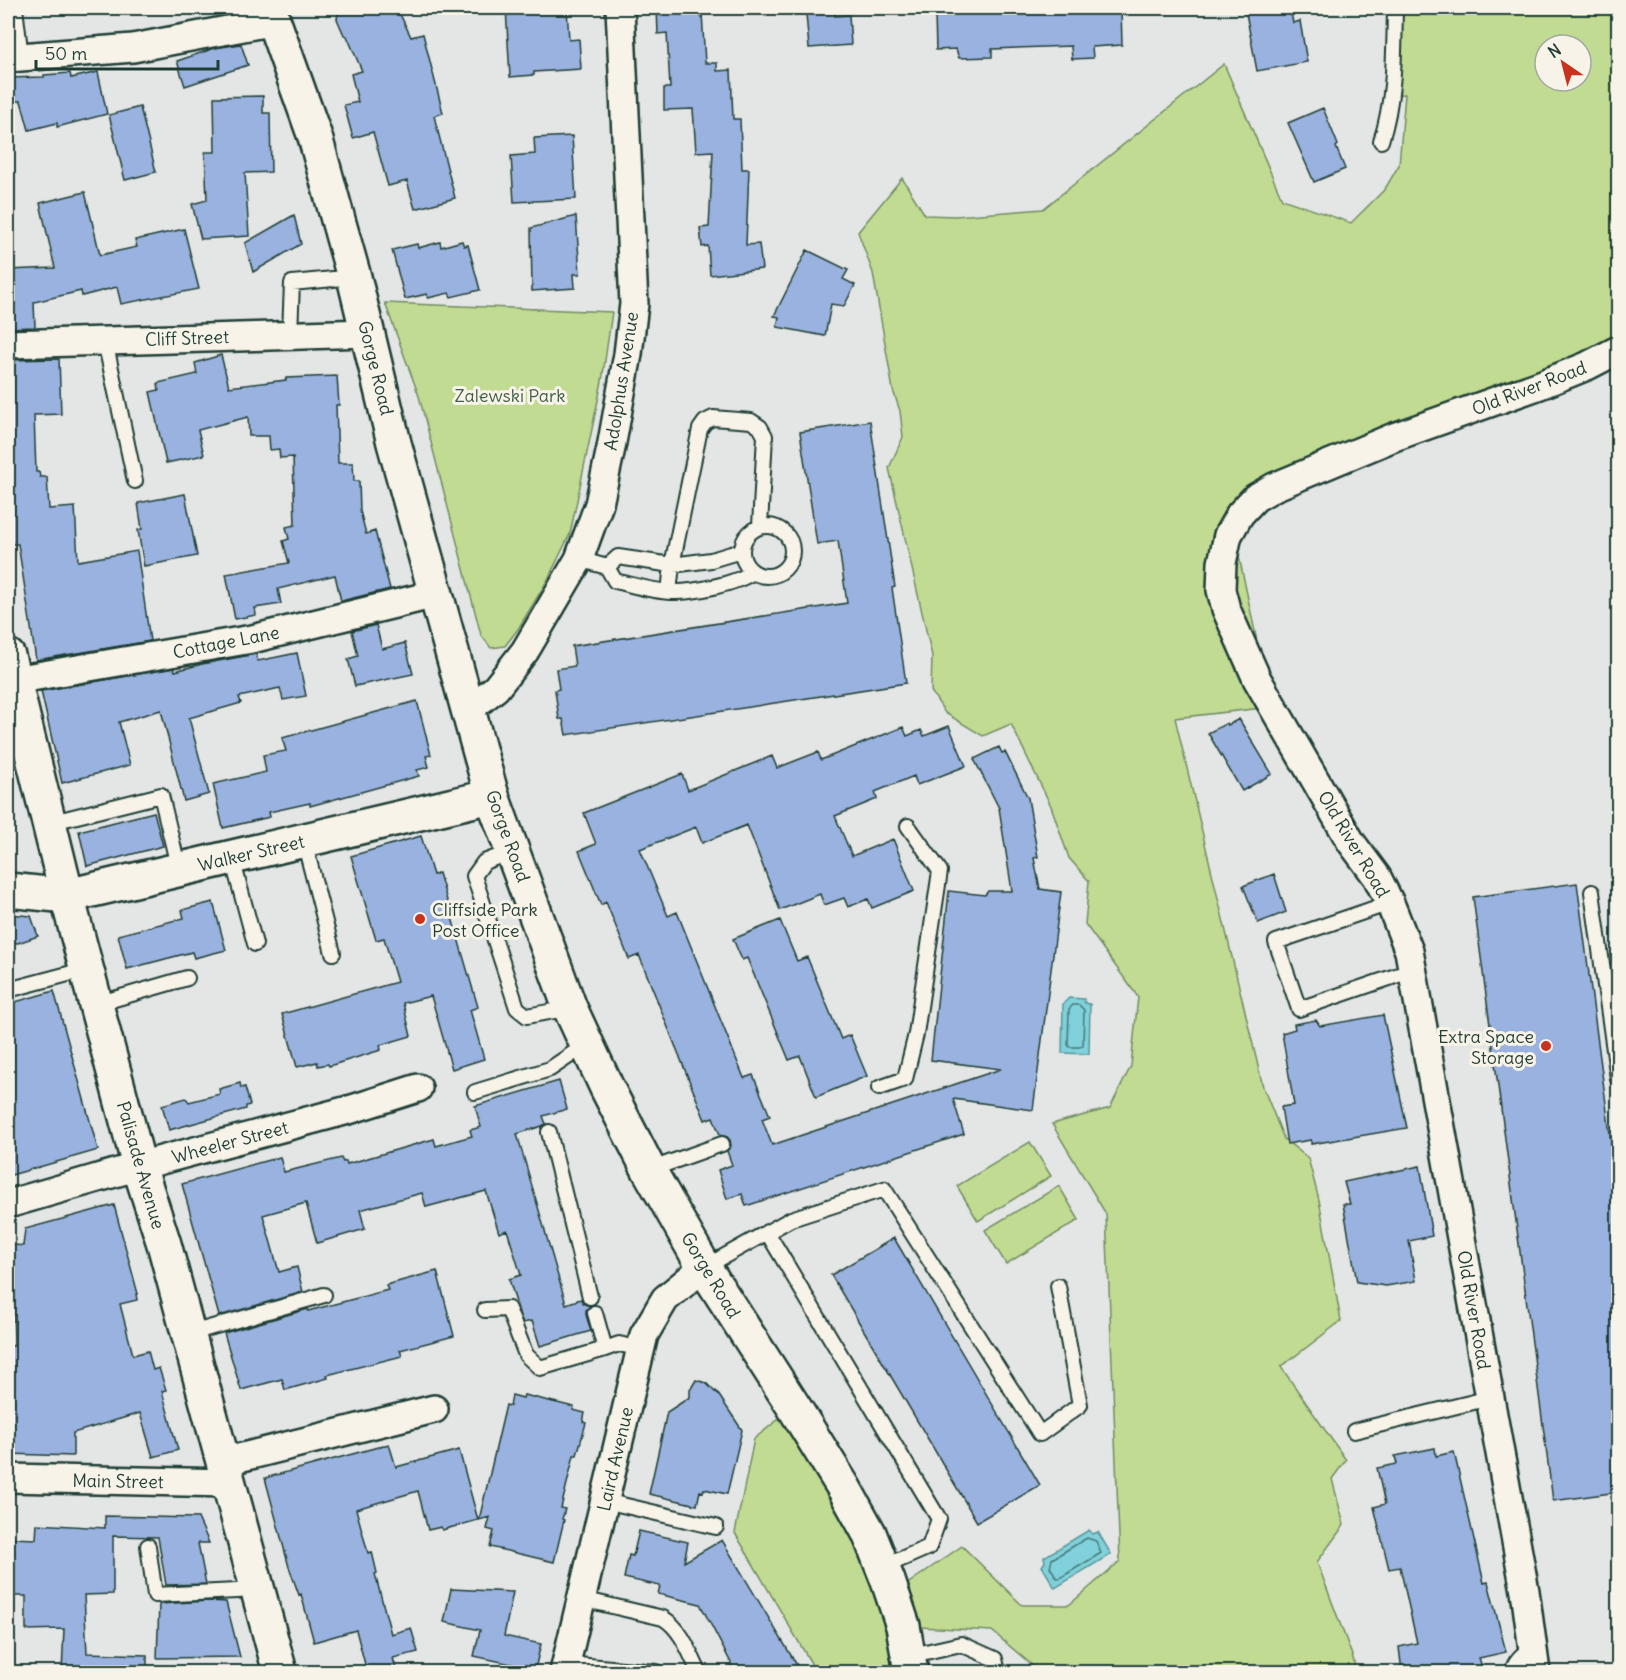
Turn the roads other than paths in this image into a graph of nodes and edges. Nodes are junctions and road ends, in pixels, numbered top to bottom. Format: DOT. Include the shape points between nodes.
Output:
graph roads {
  1 [pos="15,8"];
  2 [pos="620,8"];
  3 [pos="1395,8"];
  4 [pos="272,14"];
  5 [pos="14,57"];
  6 [pos="1381,141"];
  7 [pos="354,278"];
  8 [pos="367,333"];
  9 [pos="290,334"];
  10 [pos="105,341"];
  11 [pos="8,344"];
  12 [pos="1618,350"];
  13 [pos="135,482"];
  14 [pos="760,526"];
  15 [pos="741,551"];
  16 [pos="579,558"];
  17 [pos="672,565"];
  18 [pos="607,567"];
  19 [pos="753,572"];
  20 [pos="669,592"];
  21 [pos="436,594"];
  22 [pos="11,668"];
  23 [pos="467,711"];
  24 [pos="492,796"];
  25 [pos="49,823"];
  26 [pos="908,826"];
  27 [pos="304,841"];
  28 [pos="513,851"];
  29 [pos="232,858"];
  30 [pos="179,870"];
  31 [pos="8,890"];
  32 [pos="1592,892"];
  33 [pos="67,896"];
  34 [pos="1390,903"];
  35 [pos="255,944"];
  36 [pos="333,952"];
  37 [pos="87,969"];
  38 [pos="1413,970"];
  39 [pos="188,978"];
  40 [pos="8,990"];
  41 [pos="97,1004"];
  42 [pos="570,1008"];
  43 [pos="587,1044"];
  44 [pos="1618,1079"];
  45 [pos="418,1088"];
  46 [pos="879,1088"];
  47 [pos="475,1092"];
  48 [pos="549,1132"];
  49 [pos="722,1144"];
  50 [pos="139,1166"];
  51 [pos="649,1170"];
  52 [pos="8,1204"];
  53 [pos="767,1232"];
  54 [pos="704,1267"];
  55 [pos="1058,1286"];
  56 [pos="324,1295"];
  57 [pos="590,1297"];
  58 [pos="485,1310"];
  59 [pos="595,1313"];
  60 [pos="188,1334"];
  61 [pos="605,1349"];
  62 [pos="641,1349"];
  63 [pos="1490,1398"];
  64 [pos="434,1408"];
  65 [pos="1354,1431"];
  66 [pos="226,1472"];
  67 [pos="8,1478"];
  68 [pos="605,1501"];
  69 [pos="716,1527"];
  70 [pos="147,1546"];
  71 [pos="883,1568"];
  72 [pos="257,1590"];
  73 [pos="582,1599"];
  74 [pos="1534,1660"];
  75 [pos="910,1664"];
  76 [pos="565,1668"];
  77 [pos="280,1672"];
  78 [pos="657,1672"];
  79 [pos="699,1672"];
  80 [pos="998,1672"];
  81 [pos="1512,1672"];
  1 -- 5 [label="lane"];
  2 -- 16 [label="street, Adolphus Avenue" via="634,304 611,448 598,504"];
  3 -- 6 [label="lane" via="1393,79"];
  4 -- 5 [label="street" via="133,48"];
  4 -- 7 [label="main road, Gorge Road" via="315,137"];
  7 -- 8 [label="main road, Gorge Road"];
  7 -- 9 [label="lane" via="292,283"];
  8 -- 9 [label="street, Cliff Street"];
  8 -- 21 [label="main road, Gorge Road"];
  9 -- 10 [label="street, Cliff Street"];
  10 -- 11 [label="street, Cliff Street"];
  10 -- 13 [label="lane"];
  12 -- 34 [label="street, Old River Road" via="1540,385 1394,437 1274,488 1255,498 1228,535 1221,590 1226,609 1257,679"];
  14 -- 15 [label="lane" via="747,536"];
  14 -- 17 [label="lane" via="765,436 751,421 713,418 700,429"];
  14 -- 19 [label="lane" via="784,531 793,554 778,574 761,576"];
  15 -- 17 [label="lane"];
  15 -- 19 [label="lane"];
  16 -- 18 [label="lane"];
  16 -- 23 [label="street, Adolphus Avenue" via="525,651 496,688"];
  17 -- 18 [label="lane" via="618,557"];
  17 -- 20 [label="lane"];
  18 -- 20 [label="lane" via="615,581"];
  19 -- 20 [label="lane" via="727,585"];
  21 -- 22 [label="street, Cottage Lane" via="252,639"];
  21 -- 23 [label="main road, Gorge Road"];
  22 -- 25 [label="main road, Palisade Avenue"];
  23 -- 24 [label="main road, Gorge Road"];
  24 -- 27 [label="main road, Walker Street"];
  24 -- 28 [label="main road, Gorge Road"];
  25 -- 30 [label="lane" via="161,795"];
  25 -- 33 [label="main road, Palisade Avenue"];
  26 -- 46 [label="lane" via="940,871 916,1034 905,1079"];
  27 -- 29 [label="main road, Walker Street"];
  27 -- 36 [label="lane"];
  28 -- 42 [label="main road, Gorge Road"];
  28 -- 42 [label="lane" via="484,862 474,876 517,1008 526,1016"];
  29 -- 30 [label="main road, Walker Street"];
  29 -- 35 [label="lane"];
  30 -- 33 [label="main road, Walker Street"];
  31 -- 33 [label="main road, Walker Street"];
  32 -- 44 [label="lane"];
  33 -- 37 [label="main road, Palisade Avenue"];
  34 -- 38 [label="street, Old River Road" via="1410,951"];
  34 -- 38 [label="lane" via="1276,942 1295,998 1299,1009"];
  37 -- 40 [label="lane"];
  37 -- 41 [label="main road, Palisade Avenue"];
  38 -- 63 [label="street, Old River Road"];
  39 -- 41 [label="lane"];
  41 -- 50 [label="main road, Palisade Avenue"];
  42 -- 43 [label="main road, Gorge Road"];
  43 -- 47 [label="lane" via="550,1069"];
  43 -- 51 [label="main road, Gorge Road"];
  45 -- 50 [label="street, Wheeler Street"];
  48 -- 57 [label="lane"];
  49 -- 51 [label="lane"];
  50 -- 52 [label="street, Wheeler Street"];
  50 -- 60 [label="main road, Palisade Avenue"];
  51 -- 54 [label="main road, Gorge Road"];
  53 -- 54 [label="lane"];
  53 -- 55 [label="lane" via="791,1219 884,1189 1040,1434 1080,1405"];
  53 -- 71 [label="lane" via="939,1519 929,1547"];
  54 -- 62 [label="street, Laird Avenue" via="665,1299 644,1335"];
  54 -- 71 [label="main road, Gorge Road" via="844,1488"];
  56 -- 60 [label="lane"];
  58 -- 61 [label="lane" via="508,1309 526,1355 540,1368"];
  59 -- 61 [label="lane"];
  60 -- 66 [label="main road, Palisade Avenue"];
  61 -- 62 [label="lane" via="619,1344"];
  62 -- 68 [label="street, Laird Avenue"];
  63 -- 65 [label="lane"];
  63 -- 74 [label="street, Old River Road"];
  64 -- 66 [label="street, Main Street"];
  66 -- 67 [label="street, Main Street"];
  66 -- 72 [label="main road, Palisade Avenue"];
  68 -- 69 [label="lane"];
  68 -- 73 [label="street, Laird Avenue"];
  70 -- 72 [label="lane" via="155,1595"];
  71 -- 75 [label="main road, Gorge Road" via="903,1626"];
  72 -- 77 [label="main road, Palisade Avenue"];
  73 -- 76 [label="street, Laird Avenue"];
  73 -- 79 [label="lane" via="663,1618 677,1630"];
  74 -- 81 [label="lane" via="1519,1657"];
  75 -- 80 [label="lane" via="961,1644 995,1659"];
  76 -- 78 [label="lane"];
}
